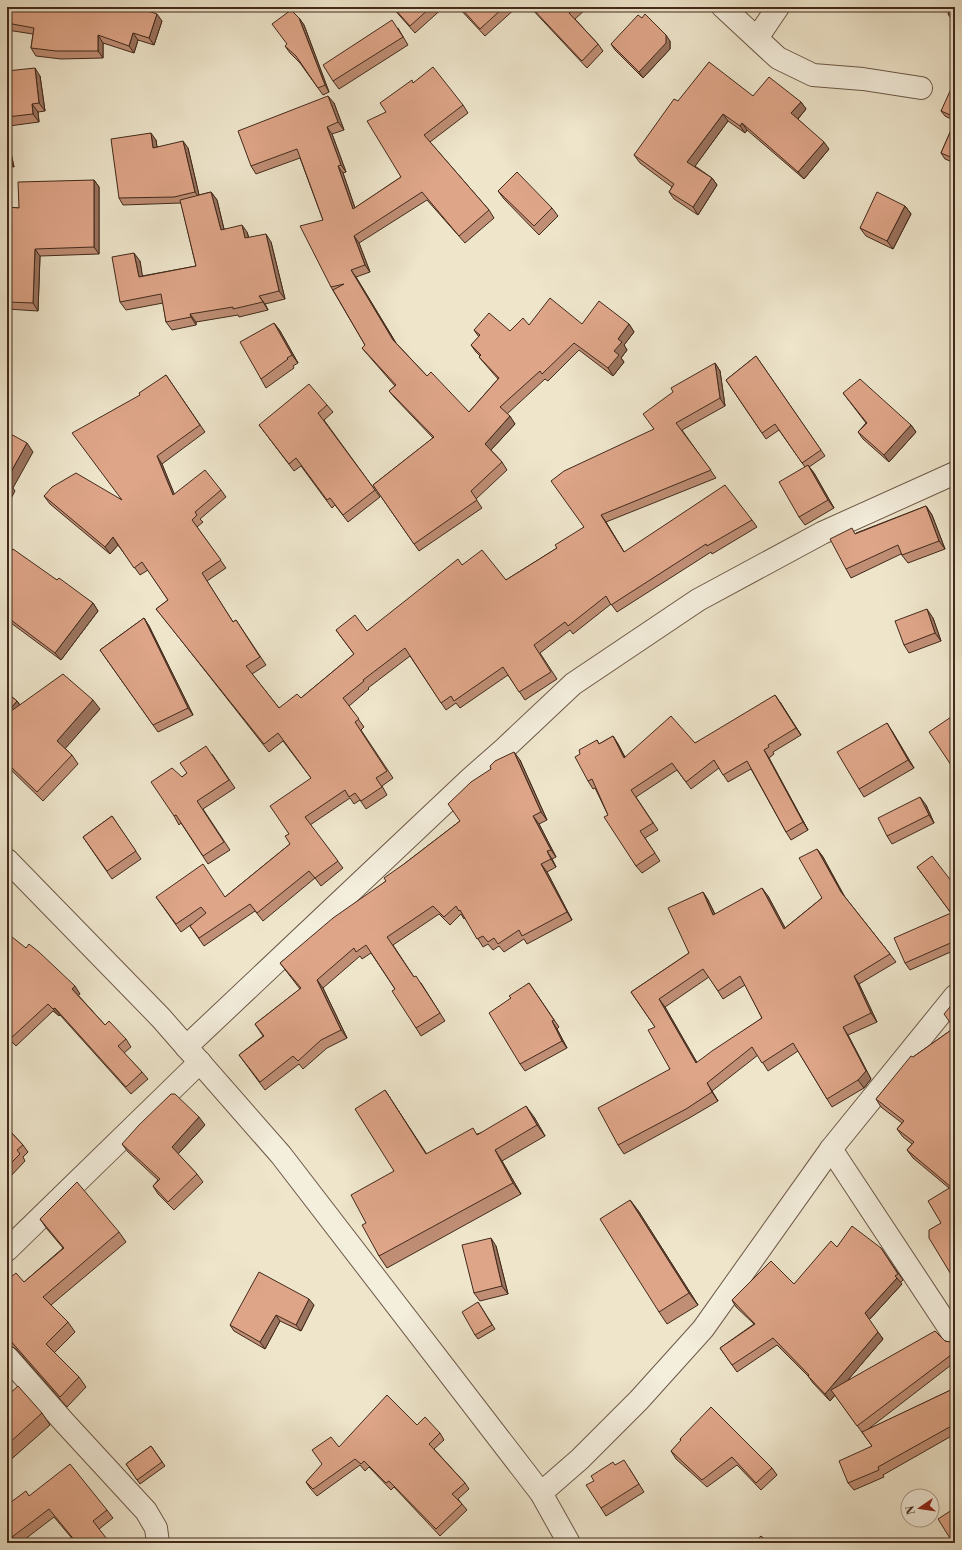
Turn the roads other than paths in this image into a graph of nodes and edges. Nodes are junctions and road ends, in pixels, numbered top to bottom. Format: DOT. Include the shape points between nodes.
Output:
graph roads {
  1 [pos="723,7"];
  2 [pos="778,7"];
  3 [pos="757,38"];
  4 [pos="922,88"];
  5 [pos="955,473"];
  6 [pos="7,860"];
  7 [pos="955,996"];
  8 [pos="193,1054"];
  9 [pos="830,1149"];
  10 [pos="7,1250"];
  11 [pos="952,1327"];
  12 [pos="7,1357"];
  13 [pos="541,1493"];
  14 [pos="158,1543"];
  15 [pos="569,1543"];
  1 -- 3 [label="street"];
  2 -- 3 [label="street"];
  3 -- 4 [label="street" via="778,58 813,75"];
  5 -- 8 [label="street" via="822,533 698,600 573,684 471,778"];
  6 -- 8 [label="street"];
  7 -- 9 [label="street"];
  8 -- 10 [label="street"];
  8 -- 13 [label="street" via="281,1155"];
  9 -- 11 [label="street"];
  9 -- 13 [label="street" via="703,1329 639,1400 580,1459"];
  12 -- 14 [label="street" via="146,1511 156,1528"];
  13 -- 15 [label="street"];
}
